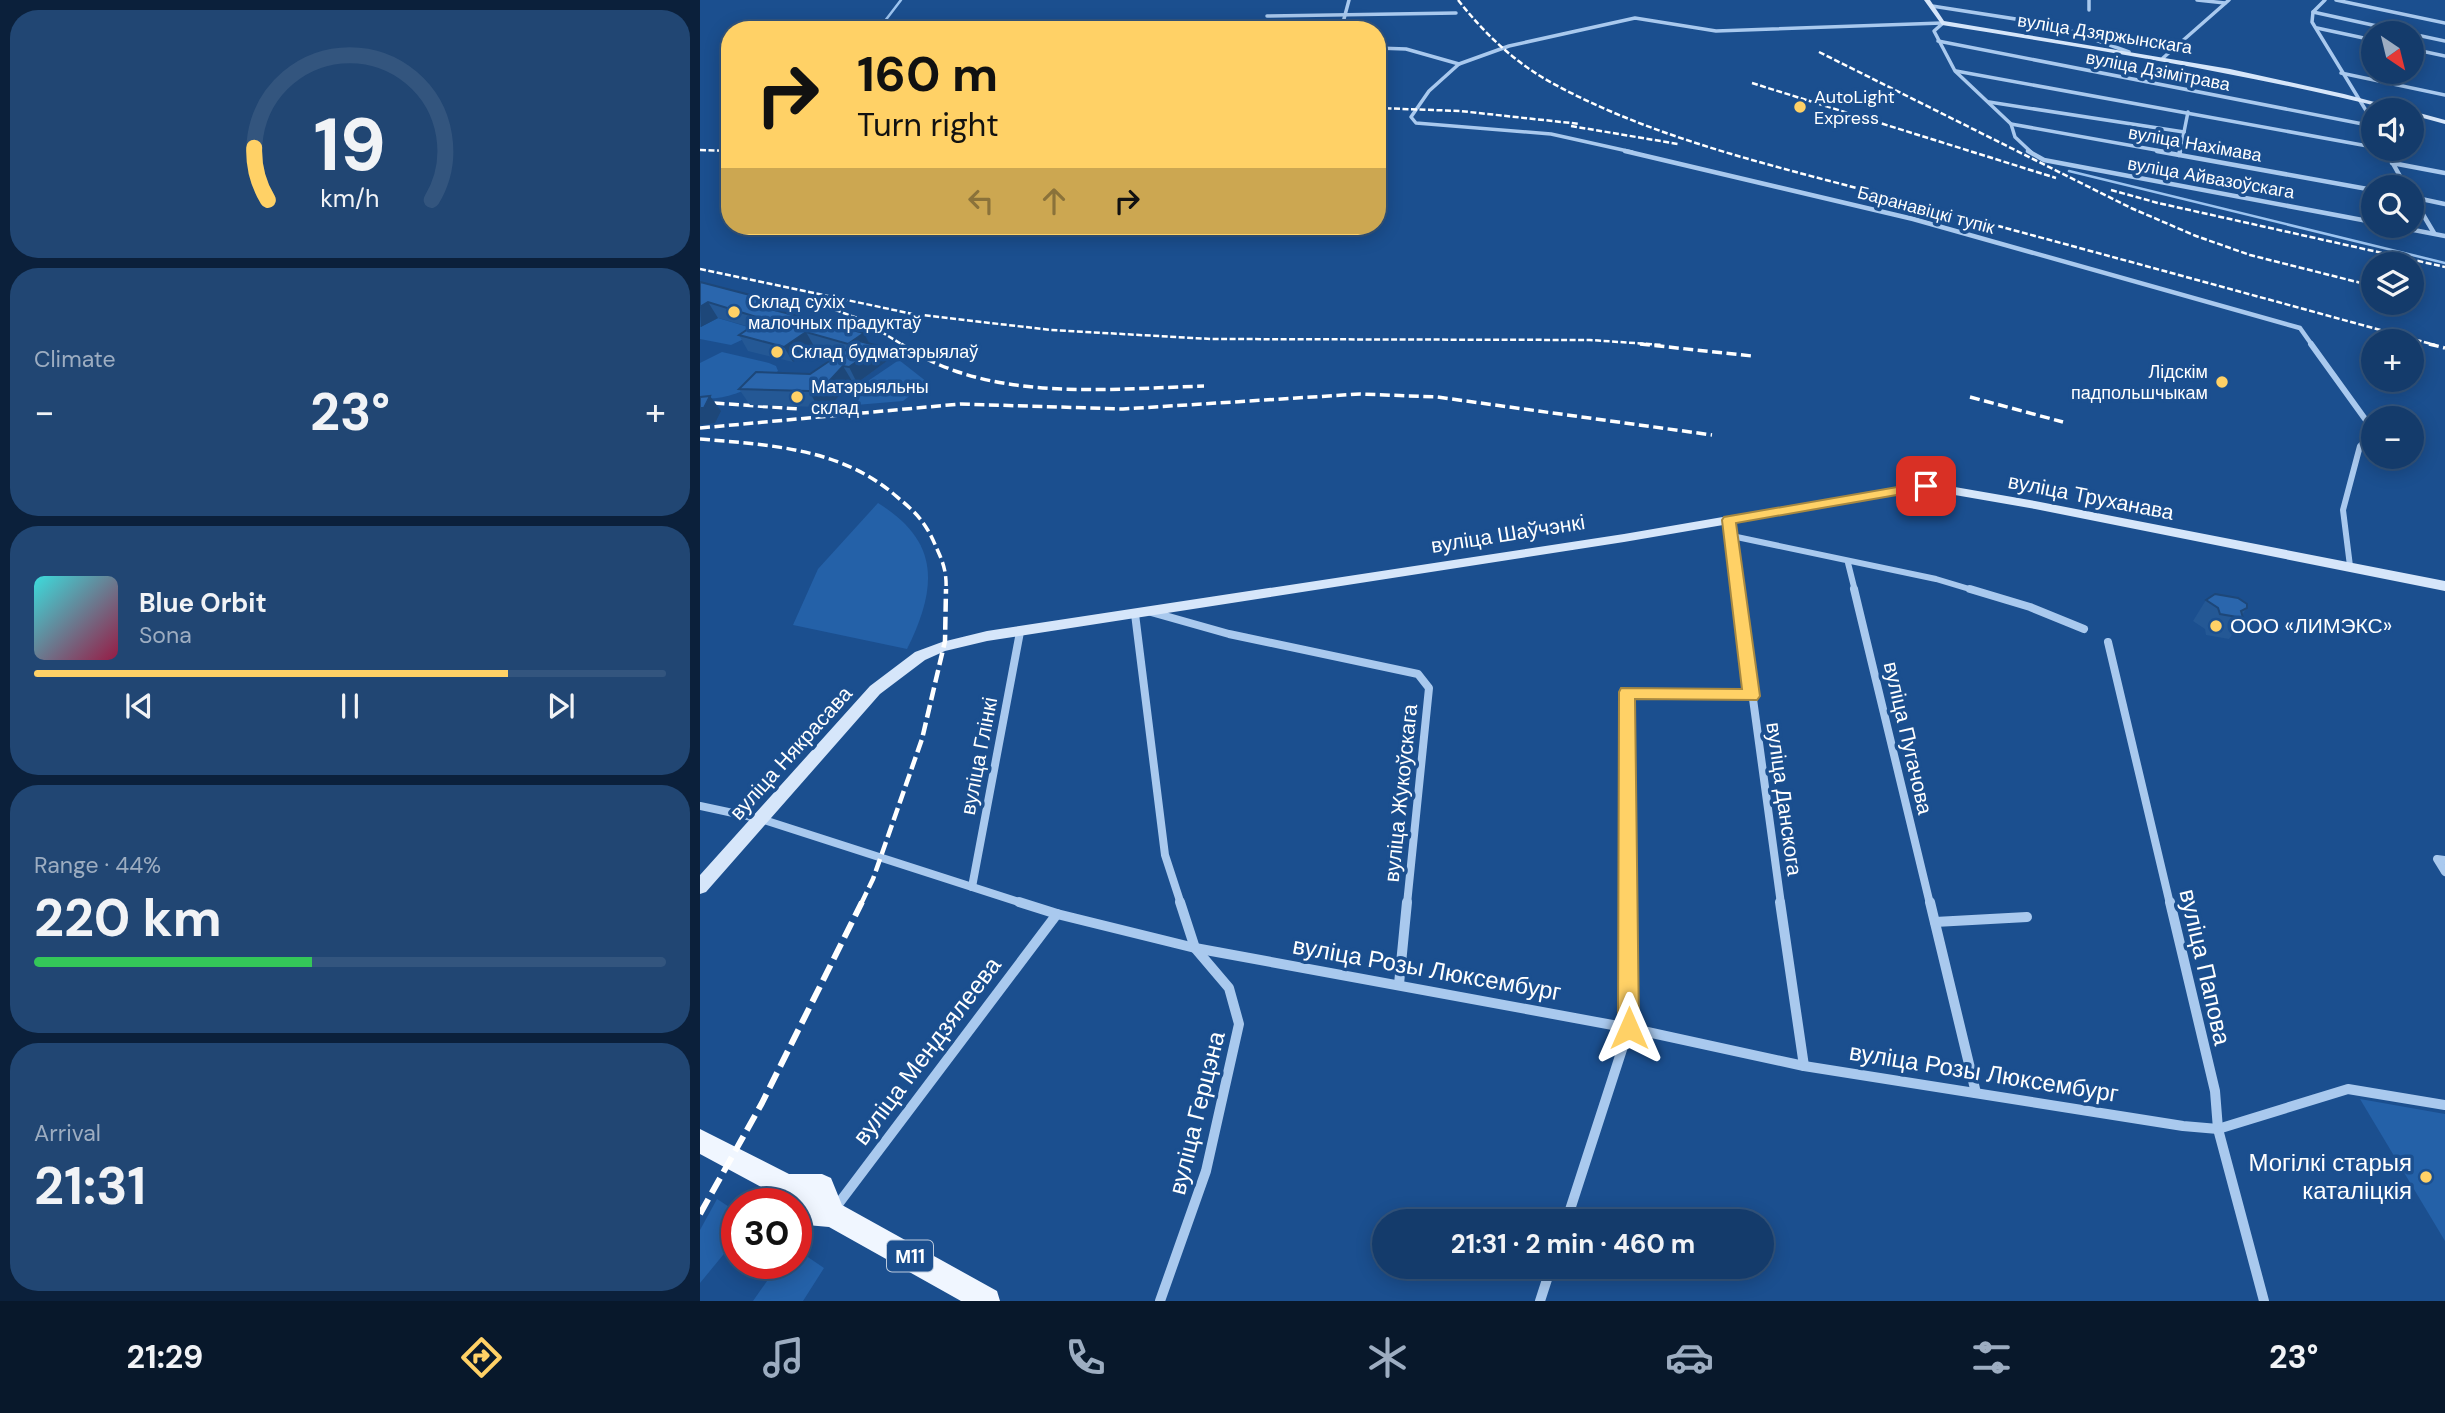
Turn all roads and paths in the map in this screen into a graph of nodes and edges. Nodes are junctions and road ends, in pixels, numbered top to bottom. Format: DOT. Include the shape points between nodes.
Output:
graph roads {
  1 [pos="1349,0"];
  2 [pos="2089,0"];
  3 [pos="2197,0"];
  4 [pos="2325,0"];
  5 [pos="2336,0"];
  6 [pos="2227,2"];
  7 [pos="1929,3"];
  8 [pos="2089,10"];
  9 [pos="2313,12"];
  10 [pos="1456,13"];
  11 [pos="1347,14"];
  12 [pos="1267,16"];
  13 [pos="1344,21"];
  14 [pos="1942,23"];
  15 [pos="2361,23"];
  16 [pos="2445,23"];
  17 [pos="2317,28"];
  18 [pos="2361,37"];
  19 [pos="2424,37"];
  20 [pos="1938,41"];
  21 [pos="2445,41"];
  22 [pos="1386,49"];
  23 [pos="2129,52"];
  24 [pos="2424,52"];
  25 [pos="2445,56"];
  26 [pos="2163,58"];
  27 [pos="1459,64"];
  28 [pos="1955,71"];
  29 [pos="2341,73"];
  30 [pos="2445,95"];
  31 [pos="2361,99"];
  32 [pos="2361,100"];
  33 [pos="1988,102"];
  34 [pos="2189,112"];
  35 [pos="2424,116"];
  36 [pos="2361,122"];
  37 [pos="2445,122"];
  38 [pos="2011,124"];
  39 [pos="2184,132"];
  40 [pos="2361,145"];
  41 [pos="2179,155"];
  42 [pos="2392,163"];
  43 [pos="2445,173"];
  44 [pos="2399,175"];
  45 [pos="2361,188"];
  46 [pos="2424,200"];
  47 [pos="2445,204"];
  48 [pos="2424,217"];
  49 [pos="2361,220"];
  50 [pos="2424,231"];
  51 [pos="2434,233"];
  52 [pos="2445,236"];
  53 [pos="2361,415"];
  54 [pos="2361,445"];
  55 [pos="1729,520"];
  56 [pos="1732,536"];
  57 [pos="1848,563"];
  58 [pos="2350,566"];
  59 [pos="2445,586"];
  60 [pos="1142,613"];
  61 [pos="2084,628"];
  62 [pos="1020,632"];
  63 [pos="2108,642"];
  64 [pos="920,656"];
  65 [pos="1751,696"];
  66 [pos="700,806"];
  67 [pos="761,818"];
  68 [pos="2445,860"];
  69 [pos="2445,872"];
  70 [pos="700,887"];
  71 [pos="972,887"];
  72 [pos="1057,914"];
  73 [pos="2027,917"];
  74 [pos="1934,922"];
  75 [pos="1195,948"];
  76 [pos="1399,985"];
  77 [pos="1629,1028"];
  78 [pos="1804,1066"];
  79 [pos="1976,1093"];
  80 [pos="2445,1105"];
  81 [pos="2218,1129"];
  82 [pos="700,1141"];
  83 [pos="1570,1209"];
  84 [pos="832,1214"];
  85 [pos="1547,1279"];
  86 [pos="987,1301"];
  87 [pos="1160,1301"];
  88 [pos="1540,1301"];
  89 [pos="2264,1301"];
  1 -- 11 [label="street"];
  2 -- 8 [label="street"];
  3 -- 6 [label="street"];
  4 -- 9 [label="street"];
  5 -- 16 [label="street"];
  6 -- 26 [label="street"];
  7 -- 14 [label="main road"];
  7 -- 23 [label="street" via="2054,25"];
  9 -- 15 [label="street"];
  9 -- 17 [label="street"];
  10 -- 11 [label="street"];
  11 -- 12 [label="street"];
  11 -- 13 [label="street"];
  14 -- 20 [label="street" via="1934,31"];
  14 -- 23 [label="main road, вуліца Дзяржынскага"];
  14 -- 27 [label="street, вуліца Дзяржынскага" via="1716,31 1635,18 1509,46"];
  17 -- 18 [label="street"];
  17 -- 29 [label="street"];
  19 -- 21 [label="street"];
  20 -- 28 [label="street"];
  20 -- 36 [label="street, вуліца Дзімітрава"];
  22 -- 27 [label="street"];
  23 -- 26 [label="main road, вуліца Дзяржынскага"];
  24 -- 25 [label="street"];
  26 -- 32 [label="main road, вуліца Дзяржынскага"];
  27 -- 53 [label="street, Баранавіцкі тупік" via="1415,109 1411,117 1416,123 1587,141 1913,219 2300,328"];
  28 -- 33 [label="street"];
  28 -- 34 [label="street"];
  29 -- 30 [label="street"];
  29 -- 31 [label="street"];
  33 -- 38 [label="street"];
  33 -- 39 [label="street"];
  34 -- 39 [label="street"];
  34 -- 40 [label="street"];
  35 -- 37 [label="main road"];
  38 -- 41 [label="street, вуліца Нахімава"];
  38 -- 49 [label="street, вуліца Айвазоўскага" via="2025,149 2044,160"];
  39 -- 41 [label="street"];
  41 -- 45 [label="street, вуліца Нахімава"];
  42 -- 43 [label="street"];
  42 -- 44 [label="street"];
  46 -- 47 [label="street"];
  48 -- 51 [label="street"];
  50 -- 51 [label="street"];
  51 -- 52 [label="street"];
  54 -- 58 [label="street, Баранавіцкі тупік" via="2343,510"];
  55 -- 56 [label="street"];
  55 -- 58 [label="main road, вуліца Труханава" via="1926,486"];
  55 -- 60 [label="main road, вуліца Шаўчэнкі"];
  56 -- 57 [label="street"];
  56 -- 65 [label="street, вуліца Данскога"];
  57 -- 61 [label="street" via="1936,579"];
  57 -- 74 [label="street, вуліца Пугачова"];
  58 -- 59 [label="main road, вуліца Труханава"];
  60 -- 62 [label="main road, вуліца Шаўчэнкі"];
  60 -- 75 [label="street, вуліца Герцэна" via="1165,855"];
  60 -- 76 [label="street, вуліца Жукоўскага" via="1395,667 1418,674 1429,688"];
  62 -- 64 [label="main road, вуліца Шаўчэнкі" via="942,646"];
  62 -- 71 [label="street, вуліца Глінкі"];
  63 -- 81 [label="street, вуліца Папова" via="2215,1091"];
  64 -- 67 [label="main road, вуліца Някрасава" via="875,690"];
  65 -- 77 [label="street" via="1627,692"];
  65 -- 78 [label="street, вуліца Данскога"];
  66 -- 67 [label="street, вуліца Розы Люксембург"];
  67 -- 70 [label="main road, вуліца Някрасава"];
  67 -- 71 [label="street, вуліца Розы Люксембург"];
  68 -- 69 [label="street" via="2437,859"];
  71 -- 72 [label="street, вуліца Розы Люксембург"];
  72 -- 75 [label="street, вуліца Розы Люксембург"];
  72 -- 84 [label="street, вуліца Мендзялеева"];
  73 -- 74 [label="street"];
  74 -- 79 [label="street, вуліца Пугачова"];
  75 -- 76 [label="street, вуліца Розы Люксембург"];
  75 -- 87 [label="street, вуліца Герцэна" via="1229,988 1239,1024 1206,1171"];
  76 -- 77 [label="street, вуліца Розы Люксембург"];
  77 -- 78 [label="street, вуліца Розы Люксембург"];
  77 -- 83 [label="street"];
  78 -- 79 [label="street, вуліца Розы Люксембург"];
  79 -- 81 [label="street, вуліца Розы Люксембург"];
  80 -- 81 [label="street, вуліца Розы Люксембург" via="2348,1089"];
  81 -- 89 [label="street, вуліца Папова"];
  82 -- 84 [label="main road, М11" via="787,1187 801,1213"];
  84 -- 86 [label="main road, М11"];
  85 -- 88 [label="street"];
}
